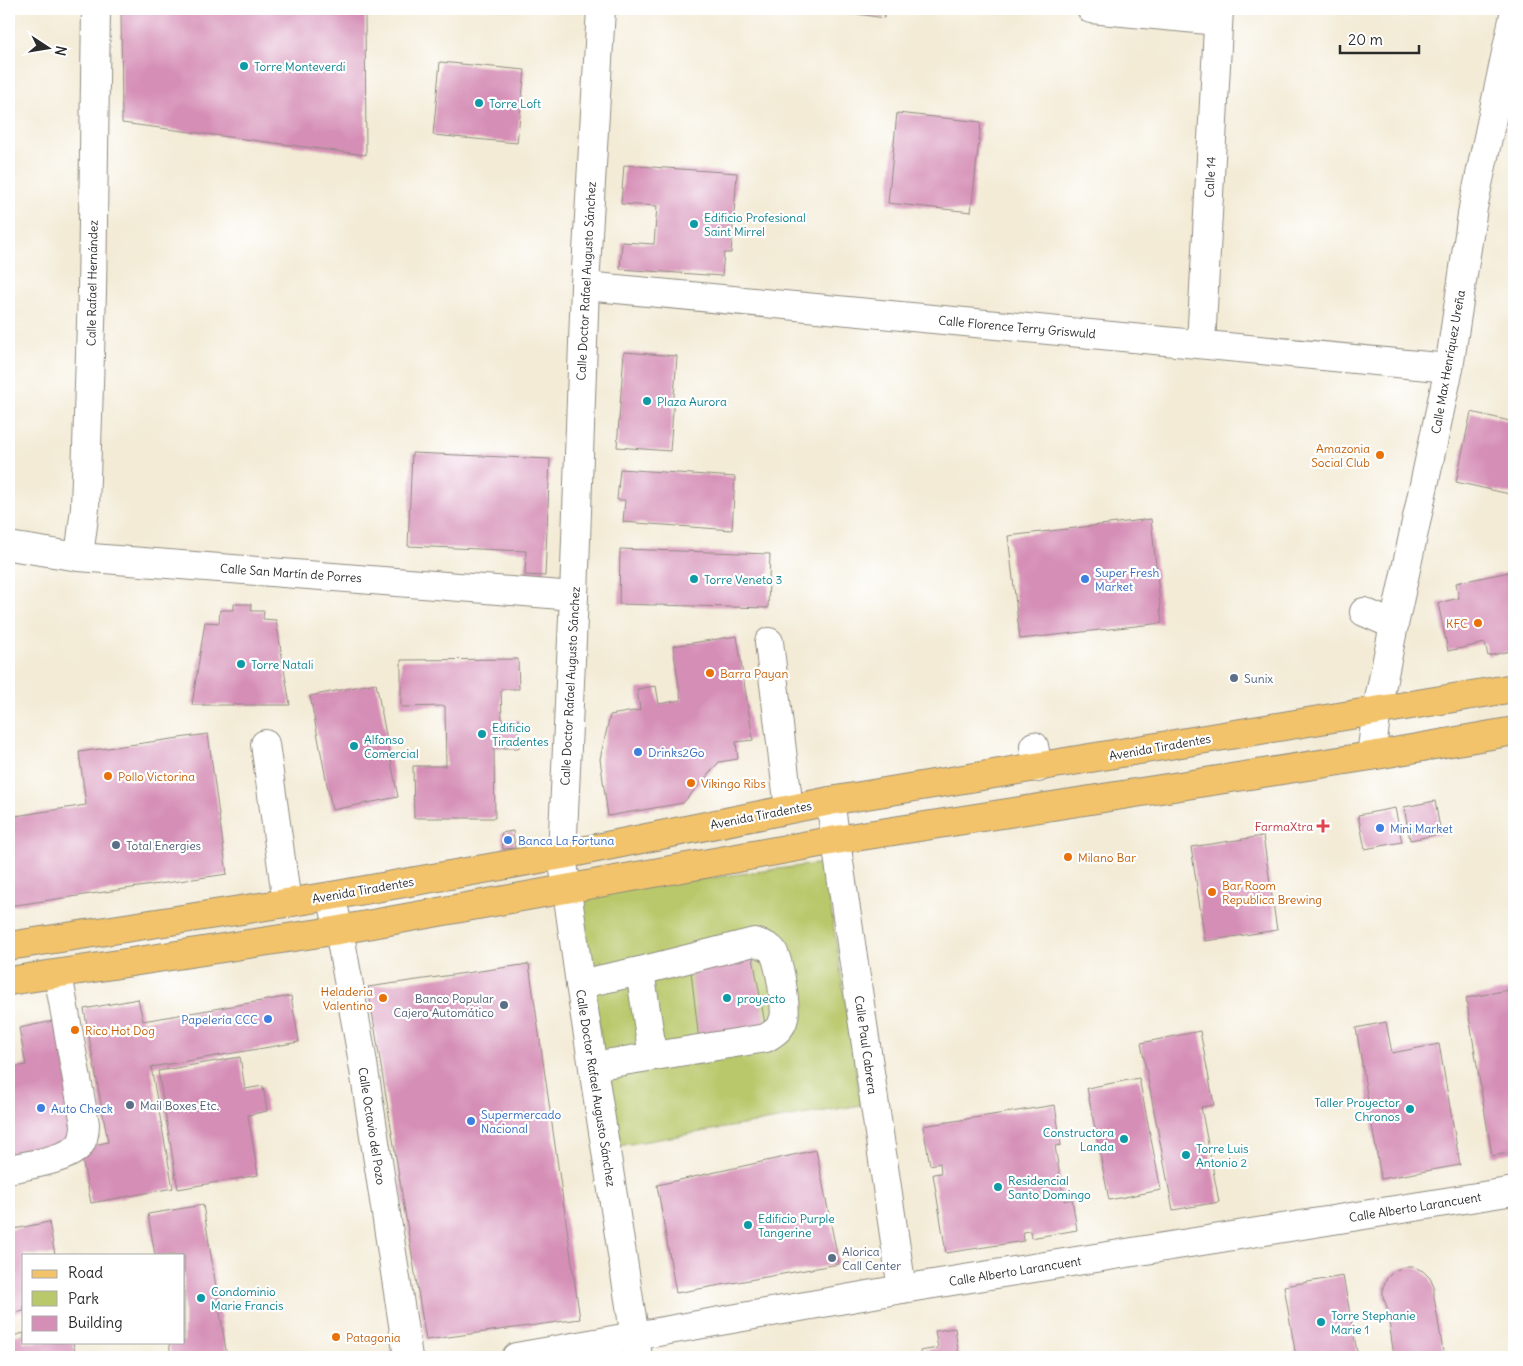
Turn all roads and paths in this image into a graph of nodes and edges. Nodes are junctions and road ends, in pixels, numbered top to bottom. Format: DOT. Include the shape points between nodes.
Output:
graph roads {
  1 [pos="96,9"];
  2 [pos="601,9"];
  3 [pos="1091,9"];
  4 [pos="1218,15"];
  5 [pos="1514,15"];
  6 [pos="585,286"];
  7 [pos="1202,344"];
  8 [pos="1449,368"];
  9 [pos="9,546"];
  10 [pos="80,557"];
  11 [pos="574,596"];
  12 [pos="1364,612"];
  13 [pos="1394,625"];
  14 [pos="769,642"];
  15 [pos="1514,688"];
  16 [pos="1377,710"];
  17 [pos="1514,731"];
  18 [pos="265,744"];
  19 [pos="1371,756"];
  20 [pos="830,801"];
  21 [pos="789,809"];
  22 [pos="836,840"];
  23 [pos="562,855"];
  24 [pos="566,890"];
  25 [pos="331,896"];
  26 [pos="287,903"];
  27 [pos="339,930"];
  28 [pos="9,946"];
  29 [pos="640,971"];
  30 [pos="58,974"];
  31 [pos="9,981"];
  32 [pos="580,984"];
  33 [pos="653,1056"];
  34 [pos="593,1066"];
  35 [pos="9,1169"];
  36 [pos="1514,1191"];
  37 [pos="902,1289"];
  38 [pos="637,1347"];
  39 [pos="408,1357"];
  40 [pos="516,1357"];
  1 -- 10 [label="street, Calle Rafael Hernández" via="92,292"];
  2 -- 6 [label="street, Calle Doctor Rafael Augusto Sánchez"];
  3 -- 4 [label="street"];
  4 -- 7 [label="street, Calle 14"];
  5 -- 8 [label="street, Calle Max Henríquez Ureña" via="1473,208"];
  6 -- 7 [label="street, Calle Florence Terry Griswuld"];
  6 -- 11 [label="street, Calle Doctor Rafael Augusto Sánchez"];
  7 -- 8 [label="street, Calle Florence Terry Griswuld"];
  8 -- 13 [label="street, Calle Max Henríquez Ureña"];
  9 -- 10 [label="street, Calle San Martín de Porres"];
  10 -- 11 [label="street, Calle San Martín de Porres"];
  11 -- 23 [label="street, Calle Doctor Rafael Augusto Sánchez"];
  12 -- 13 [label="street"];
  13 -- 16 [label="street, Calle Max Henríquez Ureña"];
  14 -- 21 [label="street"];
  15 -- 16 [label="main road, Avenida Tiradentes"];
  16 -- 19 [label="street, Calle Max Henríquez Ureña"];
  16 -- 20 [label="main road, Avenida Tiradentes" via="1036,757"];
  17 -- 19 [label="main road"];
  18 -- 26 [label="street"];
  19 -- 22 [label="main road"];
  20 -- 21 [label="main road, Avenida Tiradentes"];
  20 -- 22 [label="street, Calle Paul Cabrera"];
  21 -- 23 [label="main road, Avenida Tiradentes"];
  22 -- 24 [label="main road"];
  22 -- 37 [label="street, Calle Paul Cabrera"];
  23 -- 24 [label="street, Calle Doctor Rafael Augusto Sánchez"];
  23 -- 25 [label="main road, Avenida Tiradentes"];
  24 -- 27 [label="main road"];
  24 -- 32 [label="street, Calle Doctor Rafael Augusto Sánchez"];
  25 -- 26 [label="main road, Avenida Tiradentes"];
  25 -- 27 [label="street, Calle Octavio del Pozo"];
  26 -- 28 [label="main road, Avenida Tiradentes"];
  27 -- 30 [label="main road"];
  27 -- 39 [label="street, Calle Octavio del Pozo"];
  29 -- 32 [label="street"];
  29 -- 33 [label="street"];
  29 -- 33 [label="street" via="754,942 773,951 781,978 784,1018 778,1031 766,1038"];
  30 -- 31 [label="main road"];
  30 -- 35 [label="street" via="85,1132 79,1146 64,1156"];
  32 -- 34 [label="street, Calle Doctor Rafael Augusto Sánchez"];
  33 -- 34 [label="street"];
  34 -- 38 [label="street, Calle Doctor Rafael Augusto Sánchez"];
  36 -- 37 [label="street, Calle Alberto Larancuent"];
  37 -- 38 [label="street, Calle Alberto Larancuent"];
  38 -- 40 [label="street, Calle Alberto Larancuent"];
}
